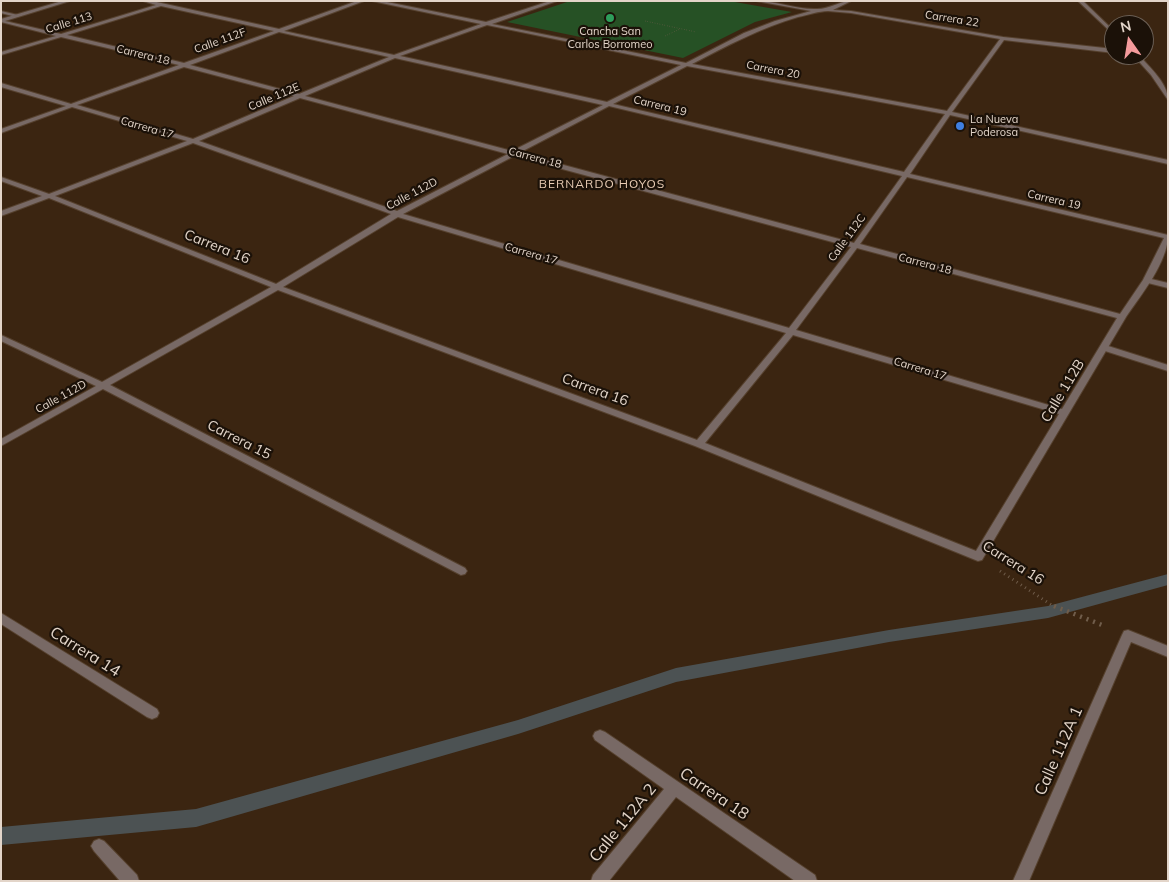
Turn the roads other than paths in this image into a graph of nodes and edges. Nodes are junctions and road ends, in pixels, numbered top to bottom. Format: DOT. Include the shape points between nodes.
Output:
graph roads {
  1 [pos="68,1"];
  2 [pos="146,1"];
  3 [pos="172,1"];
  4 [pos="362,1"];
  5 [pos="374,1"];
  6 [pos="555,1"];
  7 [pos="758,1"];
  8 [pos="849,1"];
  9 [pos="1080,1"];
  10 [pos="160,5"];
  11 [pos="816,11"];
  12 [pos="1,12"];
  13 [pos="16,16"];
  14 [pos="1,20"];
  15 [pos="486,24"];
  16 [pos="1104,24"];
  17 [pos="281,30"];
  18 [pos="62,35"];
  19 [pos="1003,38"];
  20 [pos="1104,50"];
  21 [pos="1,54"];
  22 [pos="393,58"];
  23 [pos="685,64"];
  24 [pos="184,65"];
  25 [pos="1145,65"];
  26 [pos="1,85"];
  27 [pos="301,96"];
  28 [pos="1168,98"];
  29 [pos="608,104"];
  30 [pos="71,106"];
  31 [pos="947,113"];
  32 [pos="1,131"];
  33 [pos="193,141"];
  34 [pos="516,153"];
  35 [pos="1168,162"];
  36 [pos="904,175"];
  37 [pos="1,179"];
  38 [pos="49,196"];
  39 [pos="1,214"];
  40 [pos="397,214"];
  41 [pos="1168,237"];
  42 [pos="856,246"];
  43 [pos="1147,280"];
  44 [pos="1168,286"];
  45 [pos="277,287"];
  46 [pos="1122,316"];
  47 [pos="791,331"];
  48 [pos="1,338"];
  49 [pos="1105,348"];
  50 [pos="1168,368"];
  51 [pos="104,386"];
  52 [pos="1065,413"];
  53 [pos="1,443"];
  54 [pos="699,444"];
  55 [pos="978,557"];
  56 [pos="461,571"];
  57 [pos="1,618"];
  58 [pos="1168,652"];
  59 [pos="152,713"];
  60 [pos="600,736"];
  61 [pos="674,788"];
  62 [pos="99,846"];
  63 [pos="131,881"];
  64 [pos="599,881"];
  65 [pos="810,881"];
  66 [pos="1021,881"];
  1 -- 13 [label="street"];
  2 -- 10 [label="street, Carrera 19"];
  3 -- 10 [label="street, Calle 113"];
  4 -- 17 [label="street, Calle 112F"];
  5 -- 15 [label="street, Carrera 20"];
  6 -- 15 [label="street, Calle 112E"];
  7 -- 11 [label="street, Carrera 22"];
  8 -- 11 [label="street, Calle 112D" via="836,8"];
  9 -- 16 [label="street"];
  10 -- 17 [label="street, Carrera 19"];
  10 -- 18 [label="street, Calle 113"];
  11 -- 19 [label="street, Carrera 22" via="851,12"];
  11 -- 23 [label="street, Calle 112D" via="777,22"];
  12 -- 13 [label="street"];
  13 -- 14 [label="street"];
  14 -- 18 [label="street, Carrera 18"];
  15 -- 22 [label="street, Calle 112E"];
  15 -- 23 [label="street, Carrera 20"];
  17 -- 22 [label="street, Carrera 19"];
  17 -- 24 [label="street, Calle 112F"];
  18 -- 21 [label="street, Calle 113"];
  18 -- 24 [label="street, Carrera 18"];
  19 -- 20 [label="street, Carrera 22"];
  19 -- 31 [label="street, Calle 112C"];
  22 -- 27 [label="street, Calle 112E"];
  22 -- 29 [label="street, Carrera 19"];
  23 -- 29 [label="street, Calle 112D"];
  23 -- 31 [label="street, Carrera 20"];
  24 -- 27 [label="street, Carrera 18"];
  24 -- 30 [label="street, Calle 112F"];
  25 -- 28 [label="street"];
  26 -- 30 [label="street, Carrera 17"];
  27 -- 33 [label="street, Calle 112E"];
  27 -- 34 [label="street, Carrera 18"];
  29 -- 34 [label="street, Calle 112D"];
  29 -- 36 [label="street, Carrera 19"];
  30 -- 32 [label="street, Calle 112F"];
  30 -- 33 [label="street, Carrera 17"];
  31 -- 35 [label="street, Carrera 20"];
  31 -- 36 [label="street, Calle 112C"];
  33 -- 38 [label="street, Calle 112E"];
  33 -- 40 [label="street, Carrera 17"];
  34 -- 40 [label="street, Calle 112D"];
  34 -- 42 [label="street, Carrera 18"];
  36 -- 41 [label="street, Carrera 19"];
  36 -- 42 [label="street, Calle 112C"];
  37 -- 38 [label="street, Carrera 16"];
  38 -- 39 [label="street, Calle 112E"];
  38 -- 45 [label="street, Carrera 16"];
  40 -- 45 [label="street, Calle 112D"];
  40 -- 47 [label="street, Carrera 17"];
  41 -- 43 [label="street, Calle 112B"];
  42 -- 46 [label="street, Carrera 18"];
  42 -- 47 [label="street, Calle 112C"];
  43 -- 44 [label="street"];
  43 -- 46 [label="street, Calle 112B"];
  45 -- 51 [label="street, Calle 112D"];
  45 -- 54 [label="street, Carrera 16"];
  46 -- 49 [label="street, Calle 112B"];
  47 -- 52 [label="street, Carrera 17"];
  47 -- 54 [label="street, Calle 112C"];
  48 -- 51 [label="street, Carrera 15"];
  49 -- 50 [label="street"];
  49 -- 52 [label="street, Calle 112B"];
  51 -- 53 [label="street, Calle 112D"];
  51 -- 56 [label="street, Carrera 15"];
  52 -- 55 [label="street, Calle 112B"];
  54 -- 55 [label="street, Carrera 16"];
  57 -- 59 [label="street, Carrera 14"];
  58 -- 66 [label="street, Calle 112A 1" via="1128,635"];
  60 -- 61 [label="street, Carrera 18"];
  61 -- 64 [label="street, Calle 112A 2"];
  61 -- 65 [label="street, Carrera 18"];
  62 -- 63 [label="street"];
}
